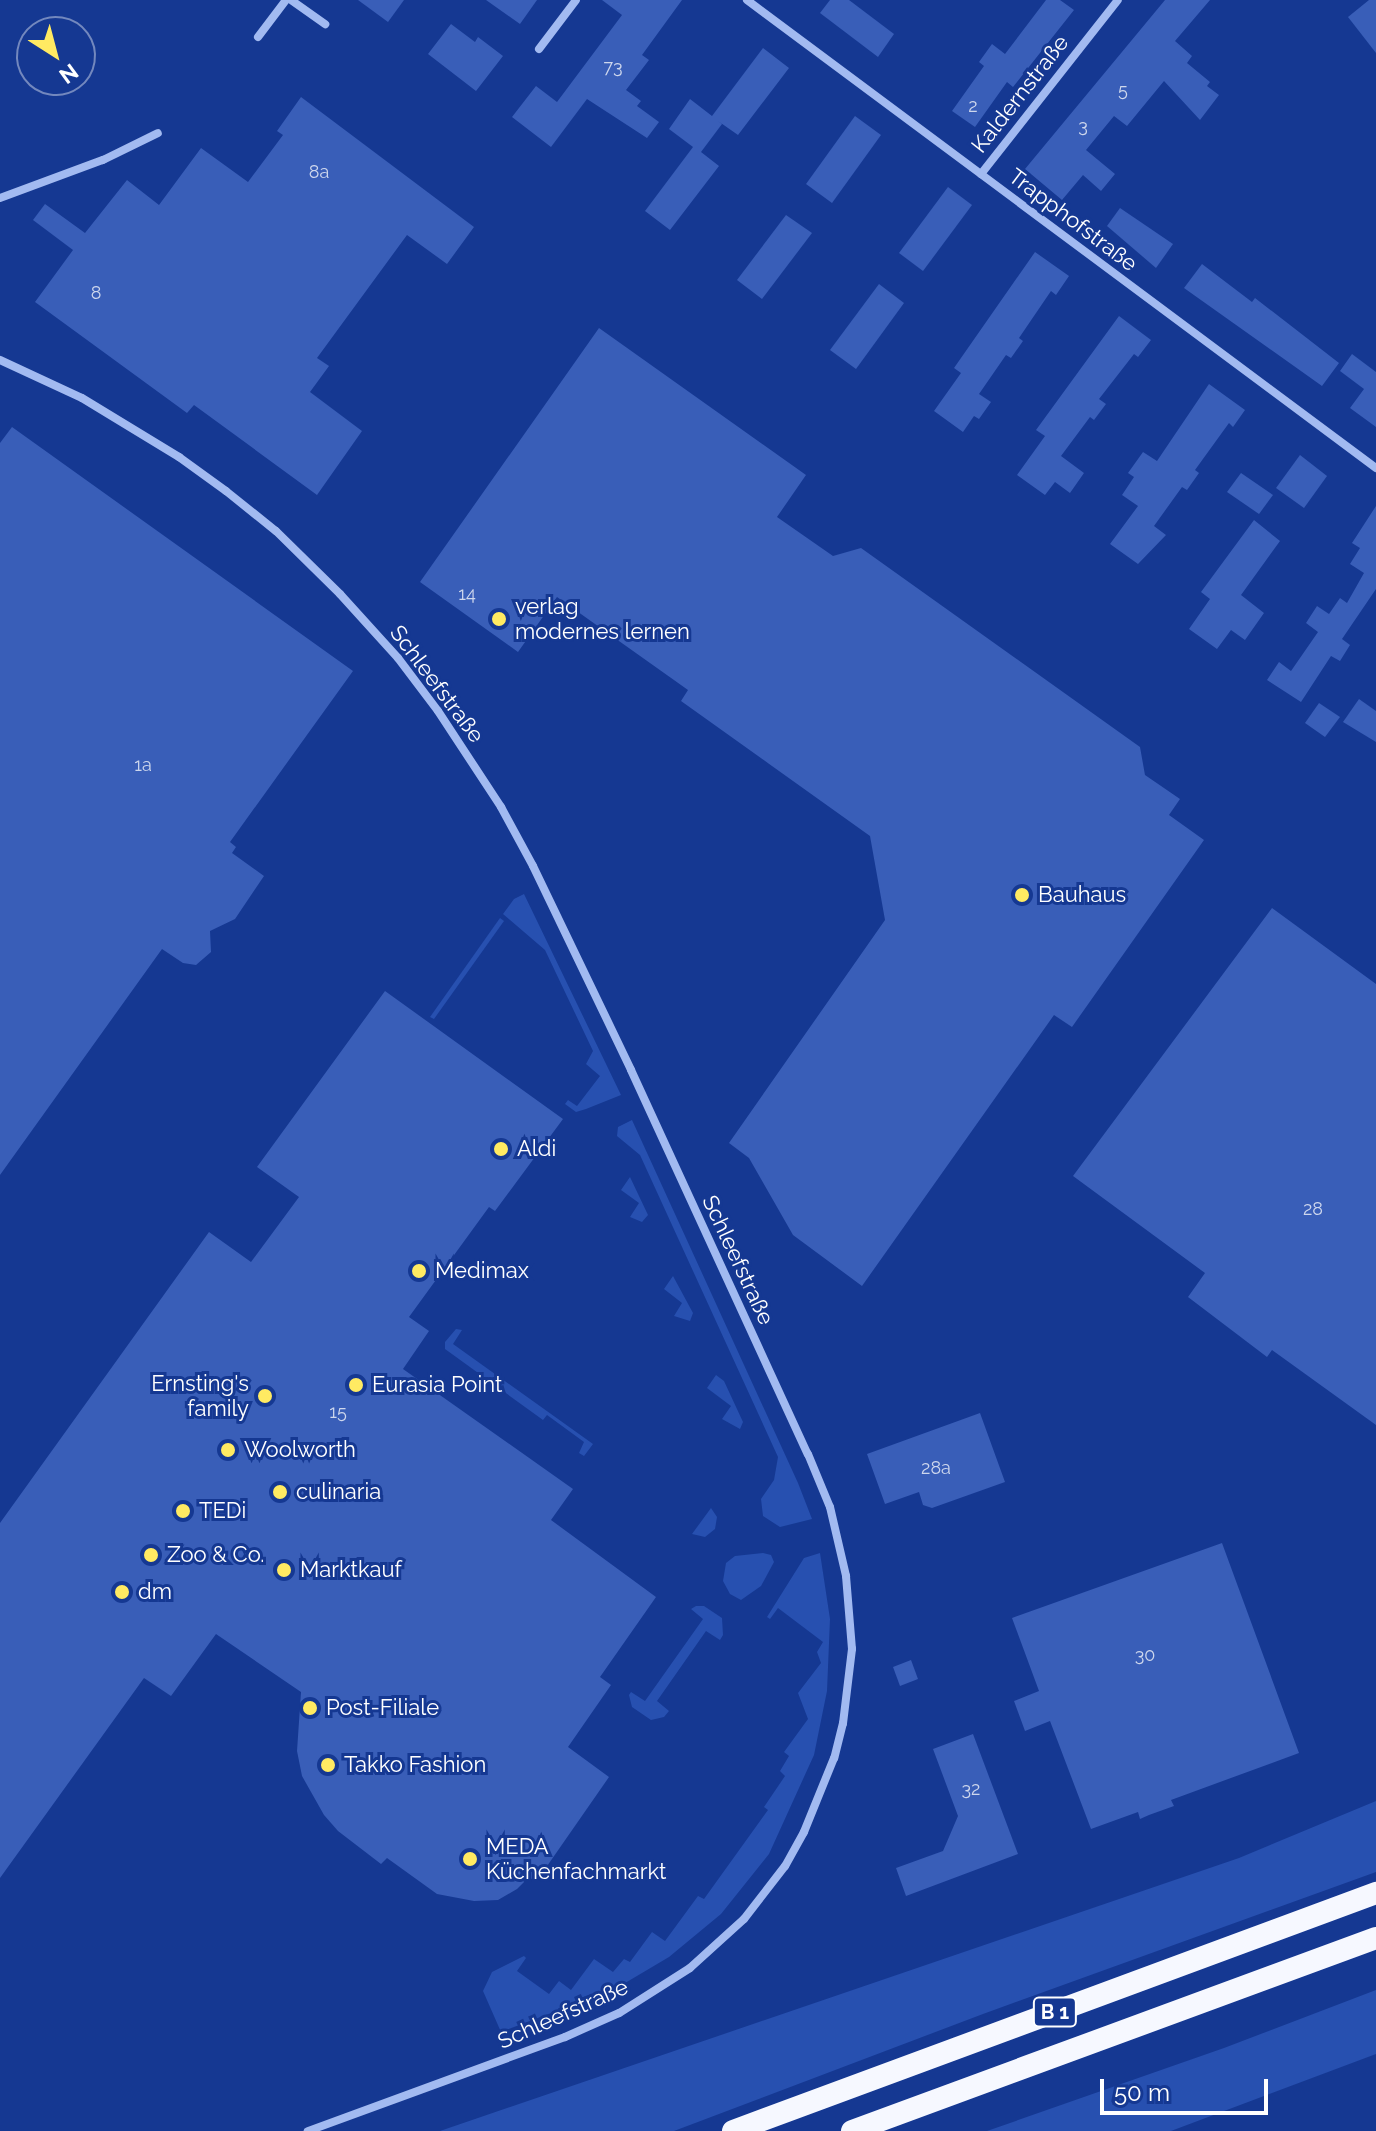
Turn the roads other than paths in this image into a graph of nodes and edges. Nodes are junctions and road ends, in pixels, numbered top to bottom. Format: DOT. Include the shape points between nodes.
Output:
graph roads {
  1 [pos="289,0"];
  2 [pos="576,0"];
  3 [pos="747,0"];
  4 [pos="1118,0"];
  5 [pos="325,24"];
  6 [pos="258,37"];
  7 [pos="539,49"];
  8 [pos="158,133"];
  9 [pos="981,174"];
  10 [pos="0,198"];
  11 [pos="0,360"];
  12 [pos="1376,468"];
  13 [pos="1376,1893"];
  14 [pos="1376,1938"];
  15 [pos="308,2131"];
  16 [pos="733,2131"];
  17 [pos="852,2131"];
  1 -- 5 [label="street"];
  1 -- 6 [label="street"];
  2 -- 7 [label="street"];
  3 -- 9 [label="street, Trapphofstraße"];
  4 -- 9 [label="street, Kaldernstraße"];
  8 -- 10 [label="street" via="103,160"];
  9 -- 12 [label="street, Trapphofstraße"];
  11 -- 15 [label="street, Schleefstraße" via="105,412 226,491 335,587 438,711 533,866 631,1070 808,1454 830,1507 846,1576 852,1649 834,1758 785,1866 744,1919 690,1968 619,2013"];
  13 -- 16 [label="highway, B 1"];
  14 -- 17 [label="highway, B 1"];
}
